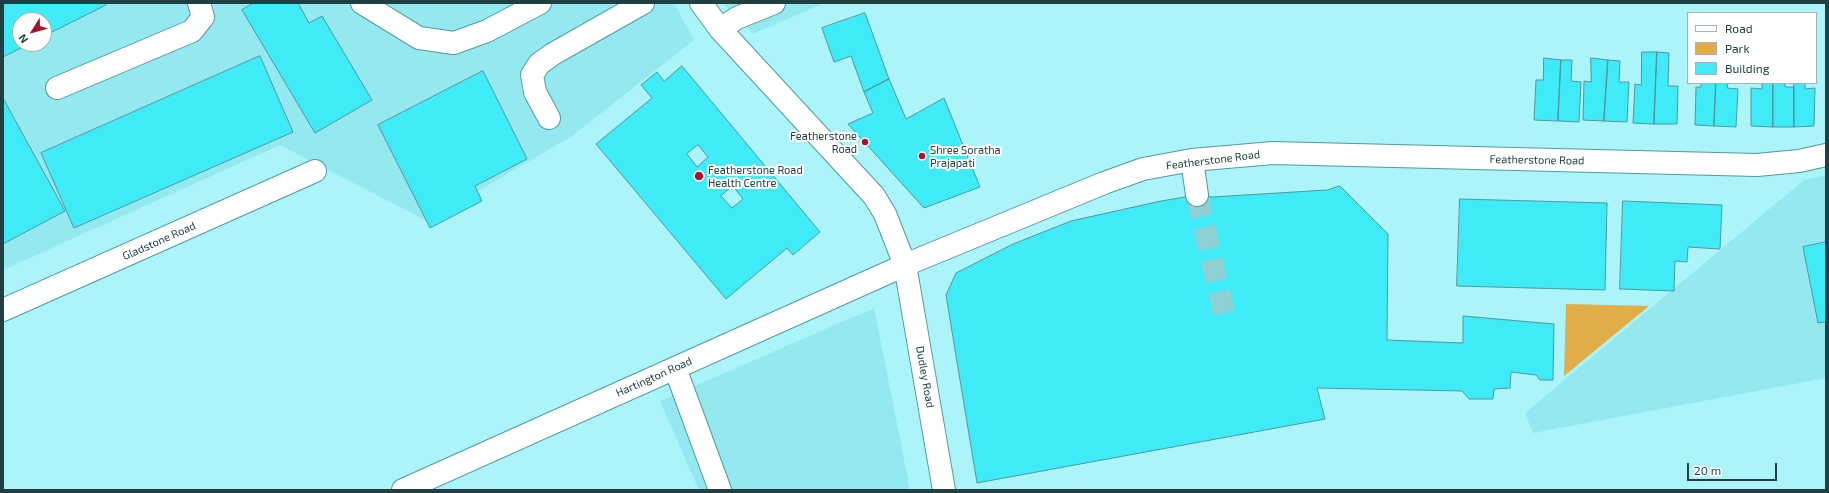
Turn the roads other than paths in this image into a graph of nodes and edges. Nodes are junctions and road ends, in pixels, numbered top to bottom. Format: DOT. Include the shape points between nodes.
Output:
graph roads {
  1 [pos="199,3"];
  2 [pos="362,3"];
  3 [pos="540,3"];
  4 [pos="644,3"];
  5 [pos="701,3"];
  6 [pos="774,3"];
  7 [pos="720,28"];
  8 [pos="57,88"];
  9 [pos="549,118"];
  10 [pos="1826,155"];
  11 [pos="1192,160"];
  12 [pos="315,171"];
  13 [pos="1197,195"];
  14 [pos="905,264"];
  15 [pos="3,310"];
  16 [pos="675,368"];
  17 [pos="403,490"];
  18 [pos="720,490"];
  19 [pos="944,490"];
  1 -- 8 [label="street" via="203,17 192,32"];
  2 -- 3 [label="street" via="419,38 454,43 487,31"];
  4 -- 9 [label="street" via="552,54 539,64 532,75 535,92"];
  5 -- 7 [label="street"];
  6 -- 7 [label="street"];
  7 -- 14 [label="street" via="874,196 885,214"];
  10 -- 11 [label="street, Featherstone Road" via="1799,161 1757,165 1273,153"];
  11 -- 13 [label="street"];
  11 -- 14 [label="street, Featherstone Road" via="1143,169 1104,183"];
  12 -- 15 [label="street, Gladstone Road"];
  14 -- 16 [label="street, Hartington Road"];
  14 -- 19 [label="street, Dudley Road"];
  16 -- 17 [label="street, Hartington Road"];
  16 -- 18 [label="street"];
}
